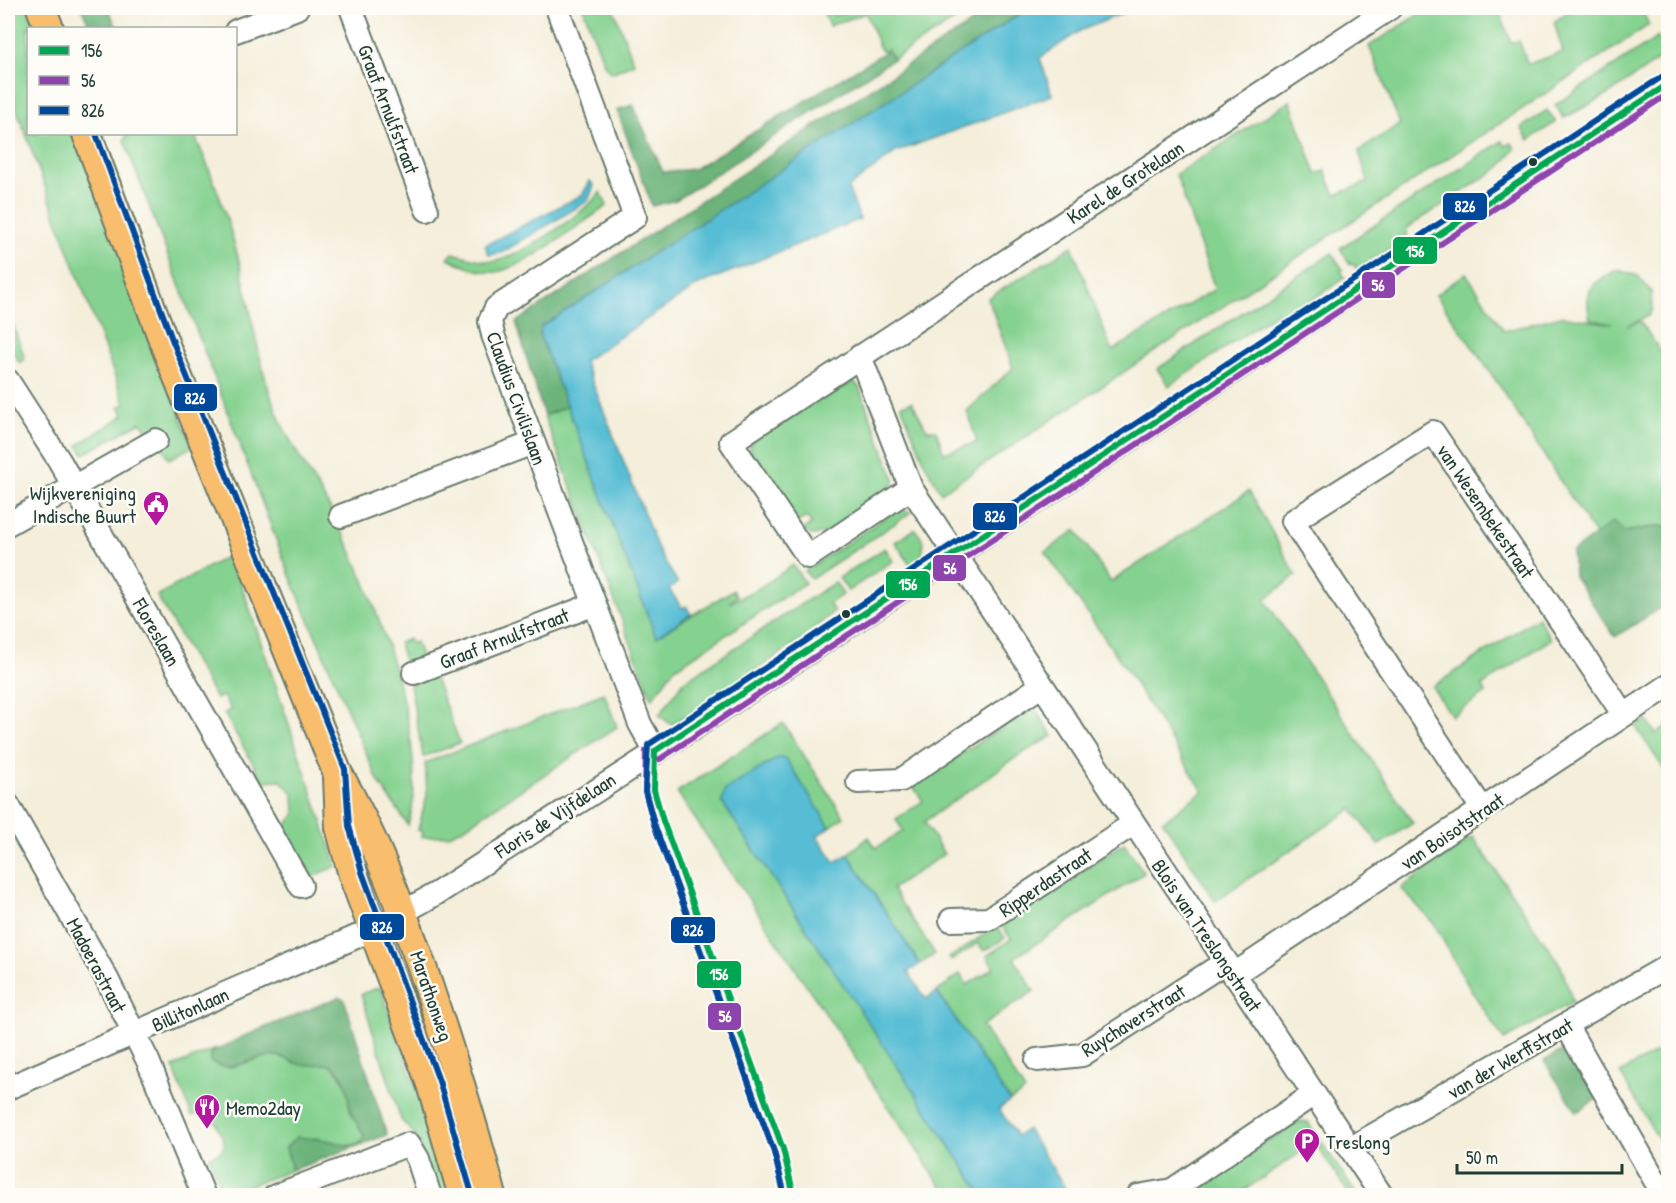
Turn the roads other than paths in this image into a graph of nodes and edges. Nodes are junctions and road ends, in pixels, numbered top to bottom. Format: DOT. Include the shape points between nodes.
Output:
graph roads {
  1 [pos="41,8"];
  2 [pos="297,8"];
  3 [pos="351,8"];
  4 [pos="557,8"];
  5 [pos="1389,8"];
  6 [pos="49,27"];
  7 [pos="237,31"];
  8 [pos="1668,84"];
  9 [pos="87,135"];
  10 [pos="427,210"];
  11 [pos="860,356"];
  12 [pos="8,381"];
  13 [pos="156,440"];
  14 [pos="533,443"];
  15 [pos="75,487"];
  16 [pos="911,488"];
  17 [pos="341,516"];
  18 [pos="8,524"];
  19 [pos="954,554"];
  20 [pos="595,604"];
  21 [pos="414,673"];
  22 [pos="1041,686"];
  23 [pos="1668,686"];
  24 [pos="1624,715"];
  25 [pos="655,751"];
  26 [pos="337,772"];
  27 [pos="858,782"];
  28 [pos="8,805"];
  29 [pos="1483,810"];
  30 [pos="1133,824"];
  31 [pos="301,886"];
  32 [pos="403,912"];
  33 [pos="951,920"];
  34 [pos="372,930"];
  35 [pos="1668,966"];
  36 [pos="1229,969"];
  37 [pos="1566,1025"];
  38 [pos="132,1034"];
  39 [pos="1036,1060"];
  40 [pos="8,1088"];
  41 [pos="1314,1094"];
  42 [pos="1351,1148"];
  43 [pos="204,1196"];
  44 [pos="275,1196"];
  45 [pos="430,1196"];
  46 [pos="463,1196"];
  47 [pos="492,1196"];
  48 [pos="1138,1196"];
  49 [pos="1382,1196"];
  50 [pos="1664,1196"];
  1 -- 6 [label="main road"];
  2 -- 7 [label="street"];
  3 -- 10 [label="street, Graaf Arnulfstraat"];
  4 -- 14 [label="street, Claudius Civilislaan" via="635,217 496,308 490,321"];
  5 -- 11 [label="street, Karel de Grotelaan"];
  8 -- 19 [label="street, Floris de Vijfdelaan"];
  9 -- 26 [label="main road, Marathonweg" via="165,345"];
  11 -- 16 [label="street"];
  11 -- 16 [label="street, Karel de Grotelaan" via="731,442 808,557"];
  12 -- 15 [label="street, Floreslaan"];
  13 -- 15 [label="street"];
  14 -- 17 [label="street"];
  14 -- 20 [label="street, Claudius Civilislaan"];
  15 -- 18 [label="street"];
  15 -- 31 [label="street, Floreslaan"];
  16 -- 19 [label="street"];
  19 -- 22 [label="street, Blois van Treslongstraat"];
  19 -- 25 [label="street, Floris de Vijfdelaan"];
  20 -- 21 [label="street, Graaf Arnulfstraat"];
  20 -- 25 [label="street, Claudius Civilislaan" via="640,724"];
  22 -- 27 [label="street" via="901,780"];
  22 -- 30 [label="street, Blois van Treslongstraat"];
  23 -- 24 [label="street, van Boisotstraat"];
  24 -- 29 [label="street, van Boisotstraat"];
  24 -- 29 [label="street, van Wesembekestraat" via="1433,432 1293,521"];
  25 -- 32 [label="street, Floris de Vijfdelaan"];
  26 -- 32 [label="main road, Marathonweg" via="364,819"];
  26 -- 34 [label="main road, Marathonweg" via="340,827"];
  28 -- 38 [label="street, Madoerastraat" via="106,979"];
  29 -- 36 [label="street, van Boisotstraat"];
  30 -- 33 [label="street, Ripperdastraat" via="989,919"];
  30 -- 36 [label="street, Blois van Treslongstraat"];
  32 -- 34 [label="street, Floris de Vijfdelaan"];
  32 -- 47 [label="main road, Marathonweg" via="467,1102"];
  34 -- 38 [label="street, Billitonlaan"];
  34 -- 46 [label="main road, Marathonweg" via="431,1084"];
  35 -- 37 [label="street, van der Werffstraat"];
  36 -- 39 [label="street, Ruychaverstraat" via="1082,1055"];
  36 -- 41 [label="street, Blois van Treslongstraat"];
  37 -- 42 [label="street, van der Werffstraat"];
  37 -- 50 [label="street"];
  38 -- 40 [label="street, Billitonlaan"];
  38 -- 43 [label="street, Madoerastraat" via="148,1061"];
  41 -- 42 [label="street, Blois van Treslongstraat"];
  41 -- 48 [label="street" via="1172,1191"];
  42 -- 49 [label="street, Blois van Treslongstraat"];
  44 -- 45 [label="street" via="409,1144"];
}
